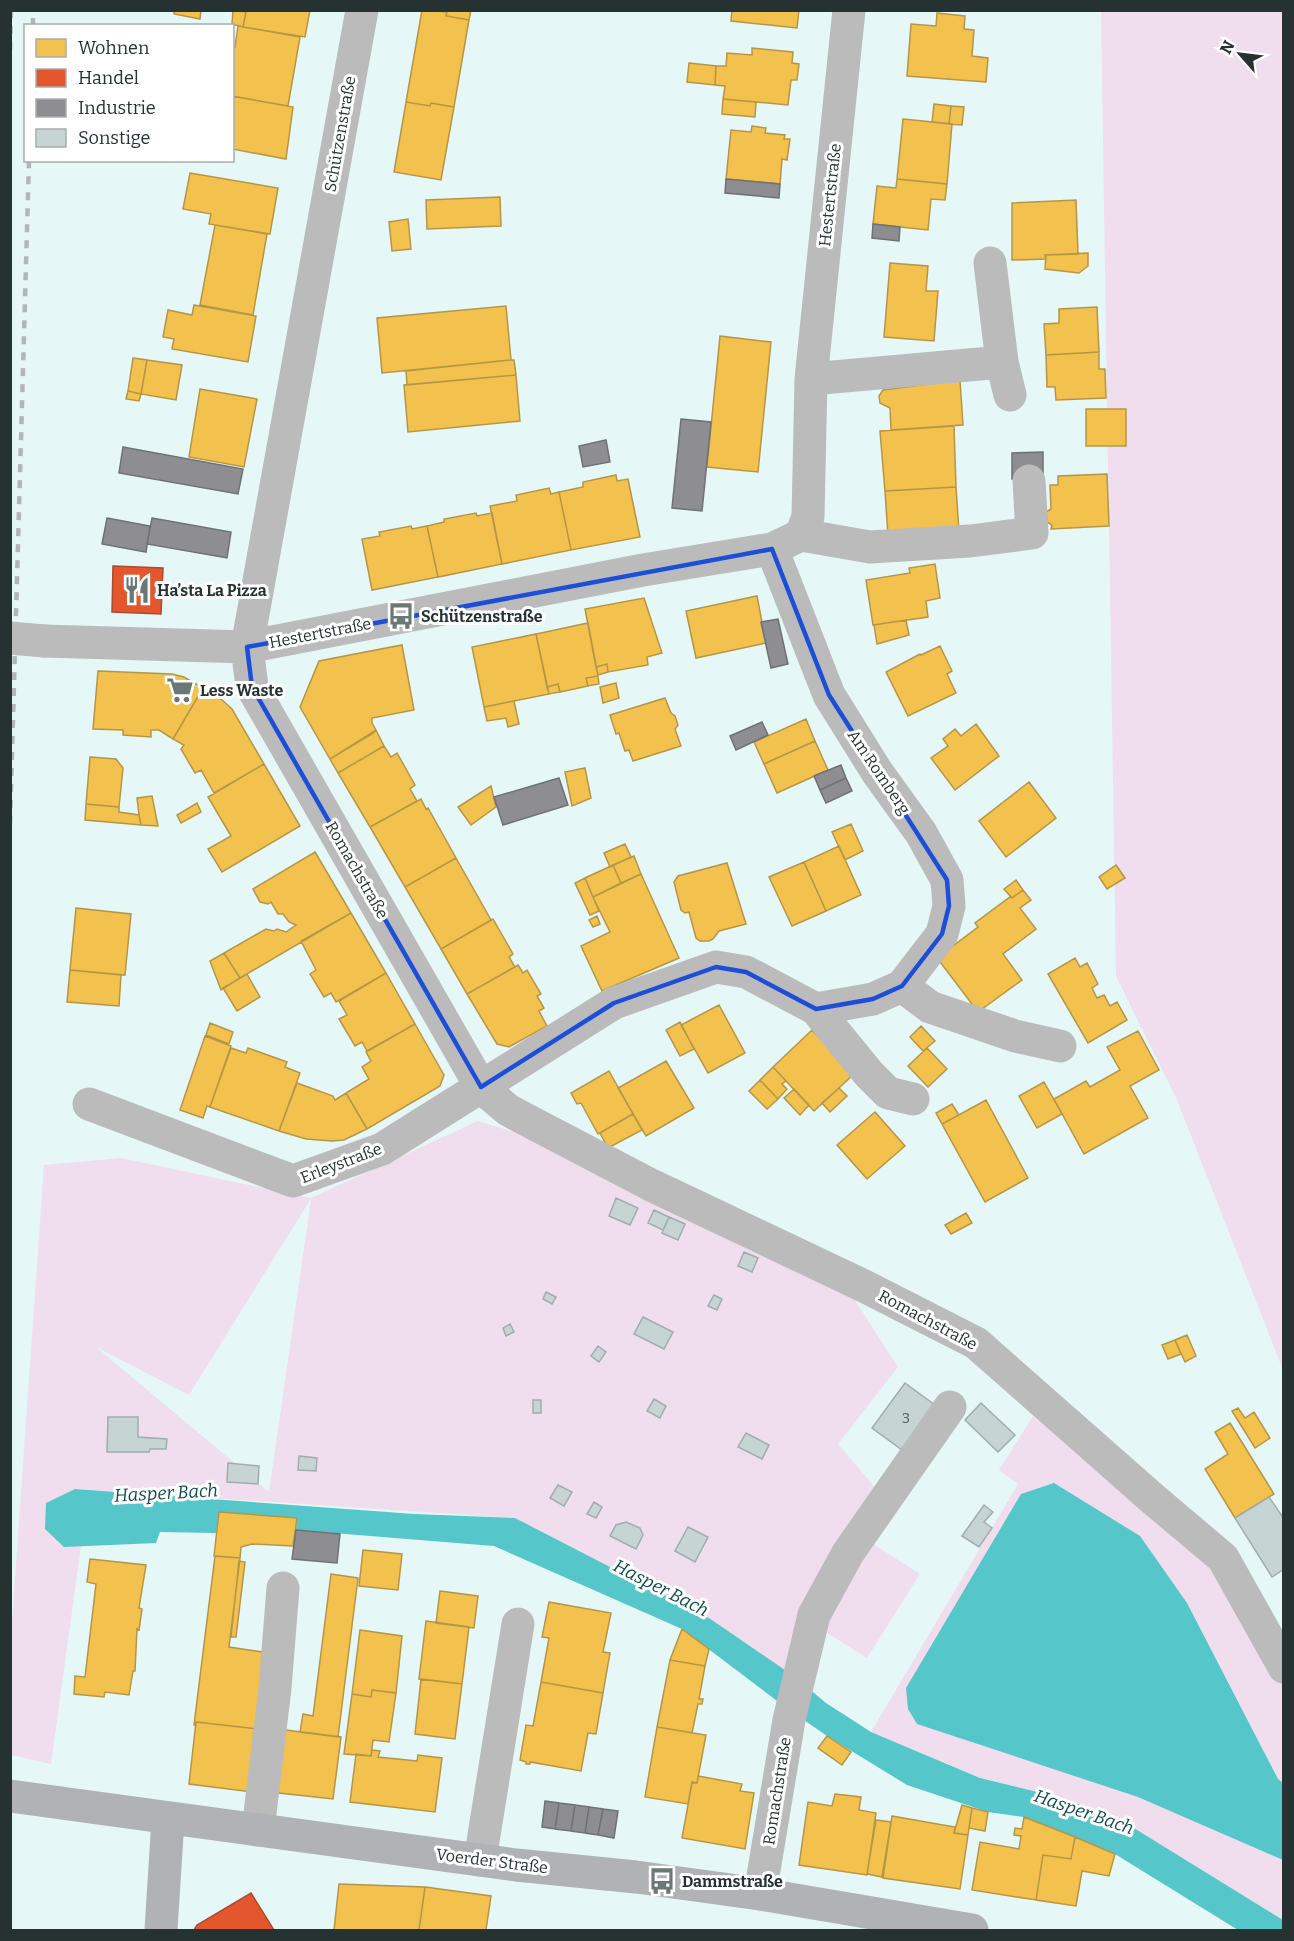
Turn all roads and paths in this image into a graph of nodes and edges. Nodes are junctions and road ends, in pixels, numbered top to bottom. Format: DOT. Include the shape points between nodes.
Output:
graph roads {
  1 [pos="362,10"];
  2 [pos="849,10"];
  3 [pos="990,263"];
  4 [pos="1002,362"];
  5 [pos="811,378"];
  6 [pos="1010,395"];
  7 [pos="1029,482"];
  8 [pos="786,542"];
  9 [pos="10,638"];
  10 [pos="247,647"];
  11 [pos="902,986"];
  12 [pos="816,1009"];
  13 [pos="1060,1046"];
  14 [pos="481,1087"];
  15 [pos="913,1099"];
  16 [pos="89,1104"];
  17 [pos="950,1407"];
  18 [pos="283,1588"];
  19 [pos="518,1624"];
  20 [pos="1284,1667"];
  21 [pos="10,1796"];
  22 [pos="168,1819"];
  23 [pos="258,1830"];
  24 [pos="480,1860"];
  25 [pos="760,1894"];
  26 [pos="161,1930"];
  27 [pos="972,1930"];
  1 -- 10 [label="street, Schützenstraße"];
  2 -- 5 [label="street, Hestertstraße"];
  3 -- 4 [label="street"];
  4 -- 5 [label="street"];
  4 -- 6 [label="street"];
  5 -- 8 [label="street, Hestertstraße" via="808,517"];
  7 -- 8 [label="street, Hestertstraße" via="1032,533 870,547"];
  8 -- 10 [label="street, Hestertstraße"];
  8 -- 11 [label="street, Am Romberg" via="829,695 921,833 947,880 949,906 942,934"];
  9 -- 10 [label="street, Hestertstraße, bridge"];
  10 -- 14 [label="street, Romachstraße" via="252,687"];
  11 -- 12 [label="street" via="873,999"];
  11 -- 13 [label="street" via="930,1007 1015,1036"];
  12 -- 14 [label="street" via="746,972 716,967 614,1003"];
  12 -- 15 [label="street" via="888,1093"];
  14 -- 16 [label="street, Erleystraße" via="381,1149 293,1181"];
  14 -- 20 [label="street, Romachstraße" via="508,1110 651,1185 976,1343 1224,1558"];
  17 -- 25 [label="street, Romachstraße" via="848,1553 814,1615 789,1720"];
  18 -- 23 [label="street"];
  19 -- 24 [label="street"];
  21 -- 22 [label="main road, Voerder Straße"];
  22 -- 23 [label="main road, Voerder Straße"];
  22 -- 26 [label="main road"];
  23 -- 24 [label="main road, Voerder Straße"];
  24 -- 25 [label="main road, Voerder Straße"];
  25 -- 27 [label="main road, Voerder Straße"];
}
